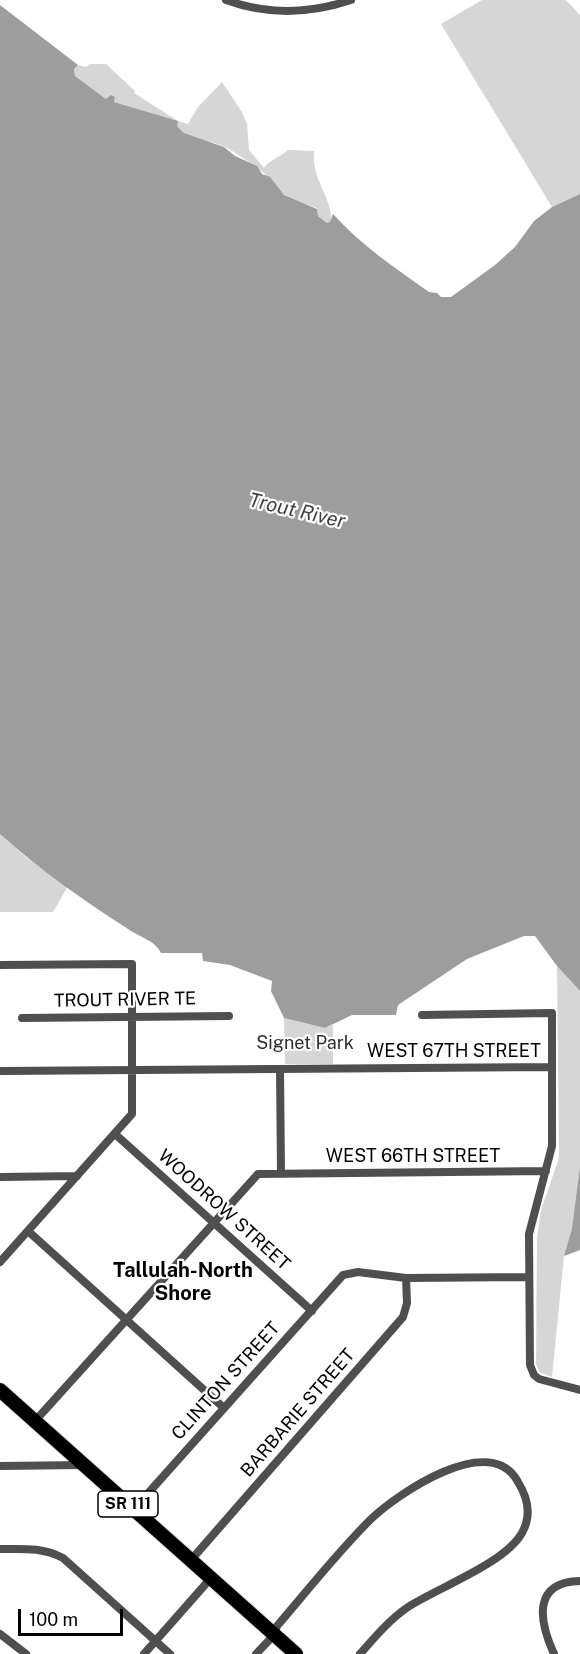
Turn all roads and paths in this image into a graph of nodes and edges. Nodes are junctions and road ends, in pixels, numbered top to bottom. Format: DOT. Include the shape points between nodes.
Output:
graph roads {
  1 [pos="226,0"];
  2 [pos="351,0"];
  3 [pos="0,965"];
  4 [pos="422,1015"];
  5 [pos="229,1016"];
  6 [pos="132,1017"];
  7 [pos="22,1018"];
  8 [pos="551,1067"];
  9 [pos="280,1069"];
  10 [pos="133,1070"];
  11 [pos="0,1071"];
  12 [pos="115,1134"];
  13 [pos="546,1171"];
  14 [pos="281,1173"];
  15 [pos="77,1176"];
  16 [pos="0,1177"];
  17 [pos="213,1222"];
  18 [pos="28,1231"];
  19 [pos="0,1263"];
  20 [pos="529,1277"];
  21 [pos="406,1278"];
  22 [pos="312,1311"];
  23 [pos="125,1320"];
  24 [pos="0,1390"];
  25 [pos="580,1390"];
  26 [pos="224,1408"];
  27 [pos="35,1421"];
  28 [pos="85,1465"];
  29 [pos="0,1466"];
  30 [pos="134,1509"];
  31 [pos="0,1549"];
  32 [pos="191,1560"];
  33 [pos="211,1578"];
  34 [pos="580,1581"];
  35 [pos="0,1634"];
  36 [pos="274,1635"];
  37 [pos="156,1641"];
  38 [pos="26,1654"];
  39 [pos="144,1654"];
  40 [pos="170,1654"];
  41 [pos="256,1654"];
  42 [pos="296,1654"];
  43 [pos="360,1654"];
  44 [pos="554,1654"];
  1 -- 2 [label="street" via="286,12"];
  3 -- 6 [label="street" via="132,964"];
  4 -- 8 [label="street" via="552,1013"];
  5 -- 6 [label="street, TROUT RIVER TE"];
  6 -- 7 [label="street, TROUT RIVER TE"];
  6 -- 10 [label="street"];
  8 -- 9 [label="street, WEST 67TH STREET"];
  8 -- 13 [label="street, WEST 67TH STREET" via="552,1146"];
  9 -- 10 [label="street, WEST 67TH STREET"];
  9 -- 14 [label="street"];
  10 -- 11 [label="street, WEST 67TH STREET"];
  10 -- 12 [label="street" via="132,1114"];
  12 -- 15 [label="street"];
  12 -- 17 [label="street, WOODROW STREET"];
  13 -- 14 [label="street, WEST 66TH STREET"];
  13 -- 20 [label="street, WEST 67TH STREET" via="531,1220"];
  14 -- 17 [label="street, WEST 66TH STREET" via="258,1174"];
  15 -- 16 [label="street"];
  15 -- 18 [label="street"];
  17 -- 22 [label="street, WOODROW STREET"];
  17 -- 23 [label="street, WEST 66TH STREET"];
  18 -- 19 [label="street"];
  18 -- 23 [label="street"];
  20 -- 21 [label="street"];
  20 -- 25 [label="street, WEST 67TH STREET" via="534,1375"];
  21 -- 22 [label="street, CLINTON STREET" via="358,1272 343,1275"];
  21 -- 32 [label="street, BARBARIE STREET" via="403,1317"];
  22 -- 26 [label="street, CLINTON STREET"];
  23 -- 26 [label="street"];
  23 -- 27 [label="street, WEST 66TH STREET"];
  24 -- 27 [label="main road, SR 111"];
  26 -- 30 [label="street, CLINTON STREET"];
  27 -- 28 [label="main road, SR 111"];
  28 -- 29 [label="street"];
  28 -- 30 [label="main road, SR 111"];
  30 -- 32 [label="main road, SR 111"];
  31 -- 37 [label="street" via="37,1549 63,1558"];
  32 -- 33 [label="main road, SR 111"];
  33 -- 36 [label="main road, SR 111"];
  33 -- 37 [label="street"];
  34 -- 44 [label="street" via="555,1586 543,1602 544,1623"];
  35 -- 38 [label="street"];
  36 -- 41 [label="street"];
  36 -- 42 [label="main road, SR 111"];
  36 -- 43 [label="street" via="277,1626 370,1520 417,1485 466,1464 487,1462 517,1478 527,1498 527,1518 520,1536 485,1565 398,1614"];
  37 -- 39 [label="street"];
  37 -- 40 [label="street"];
}
